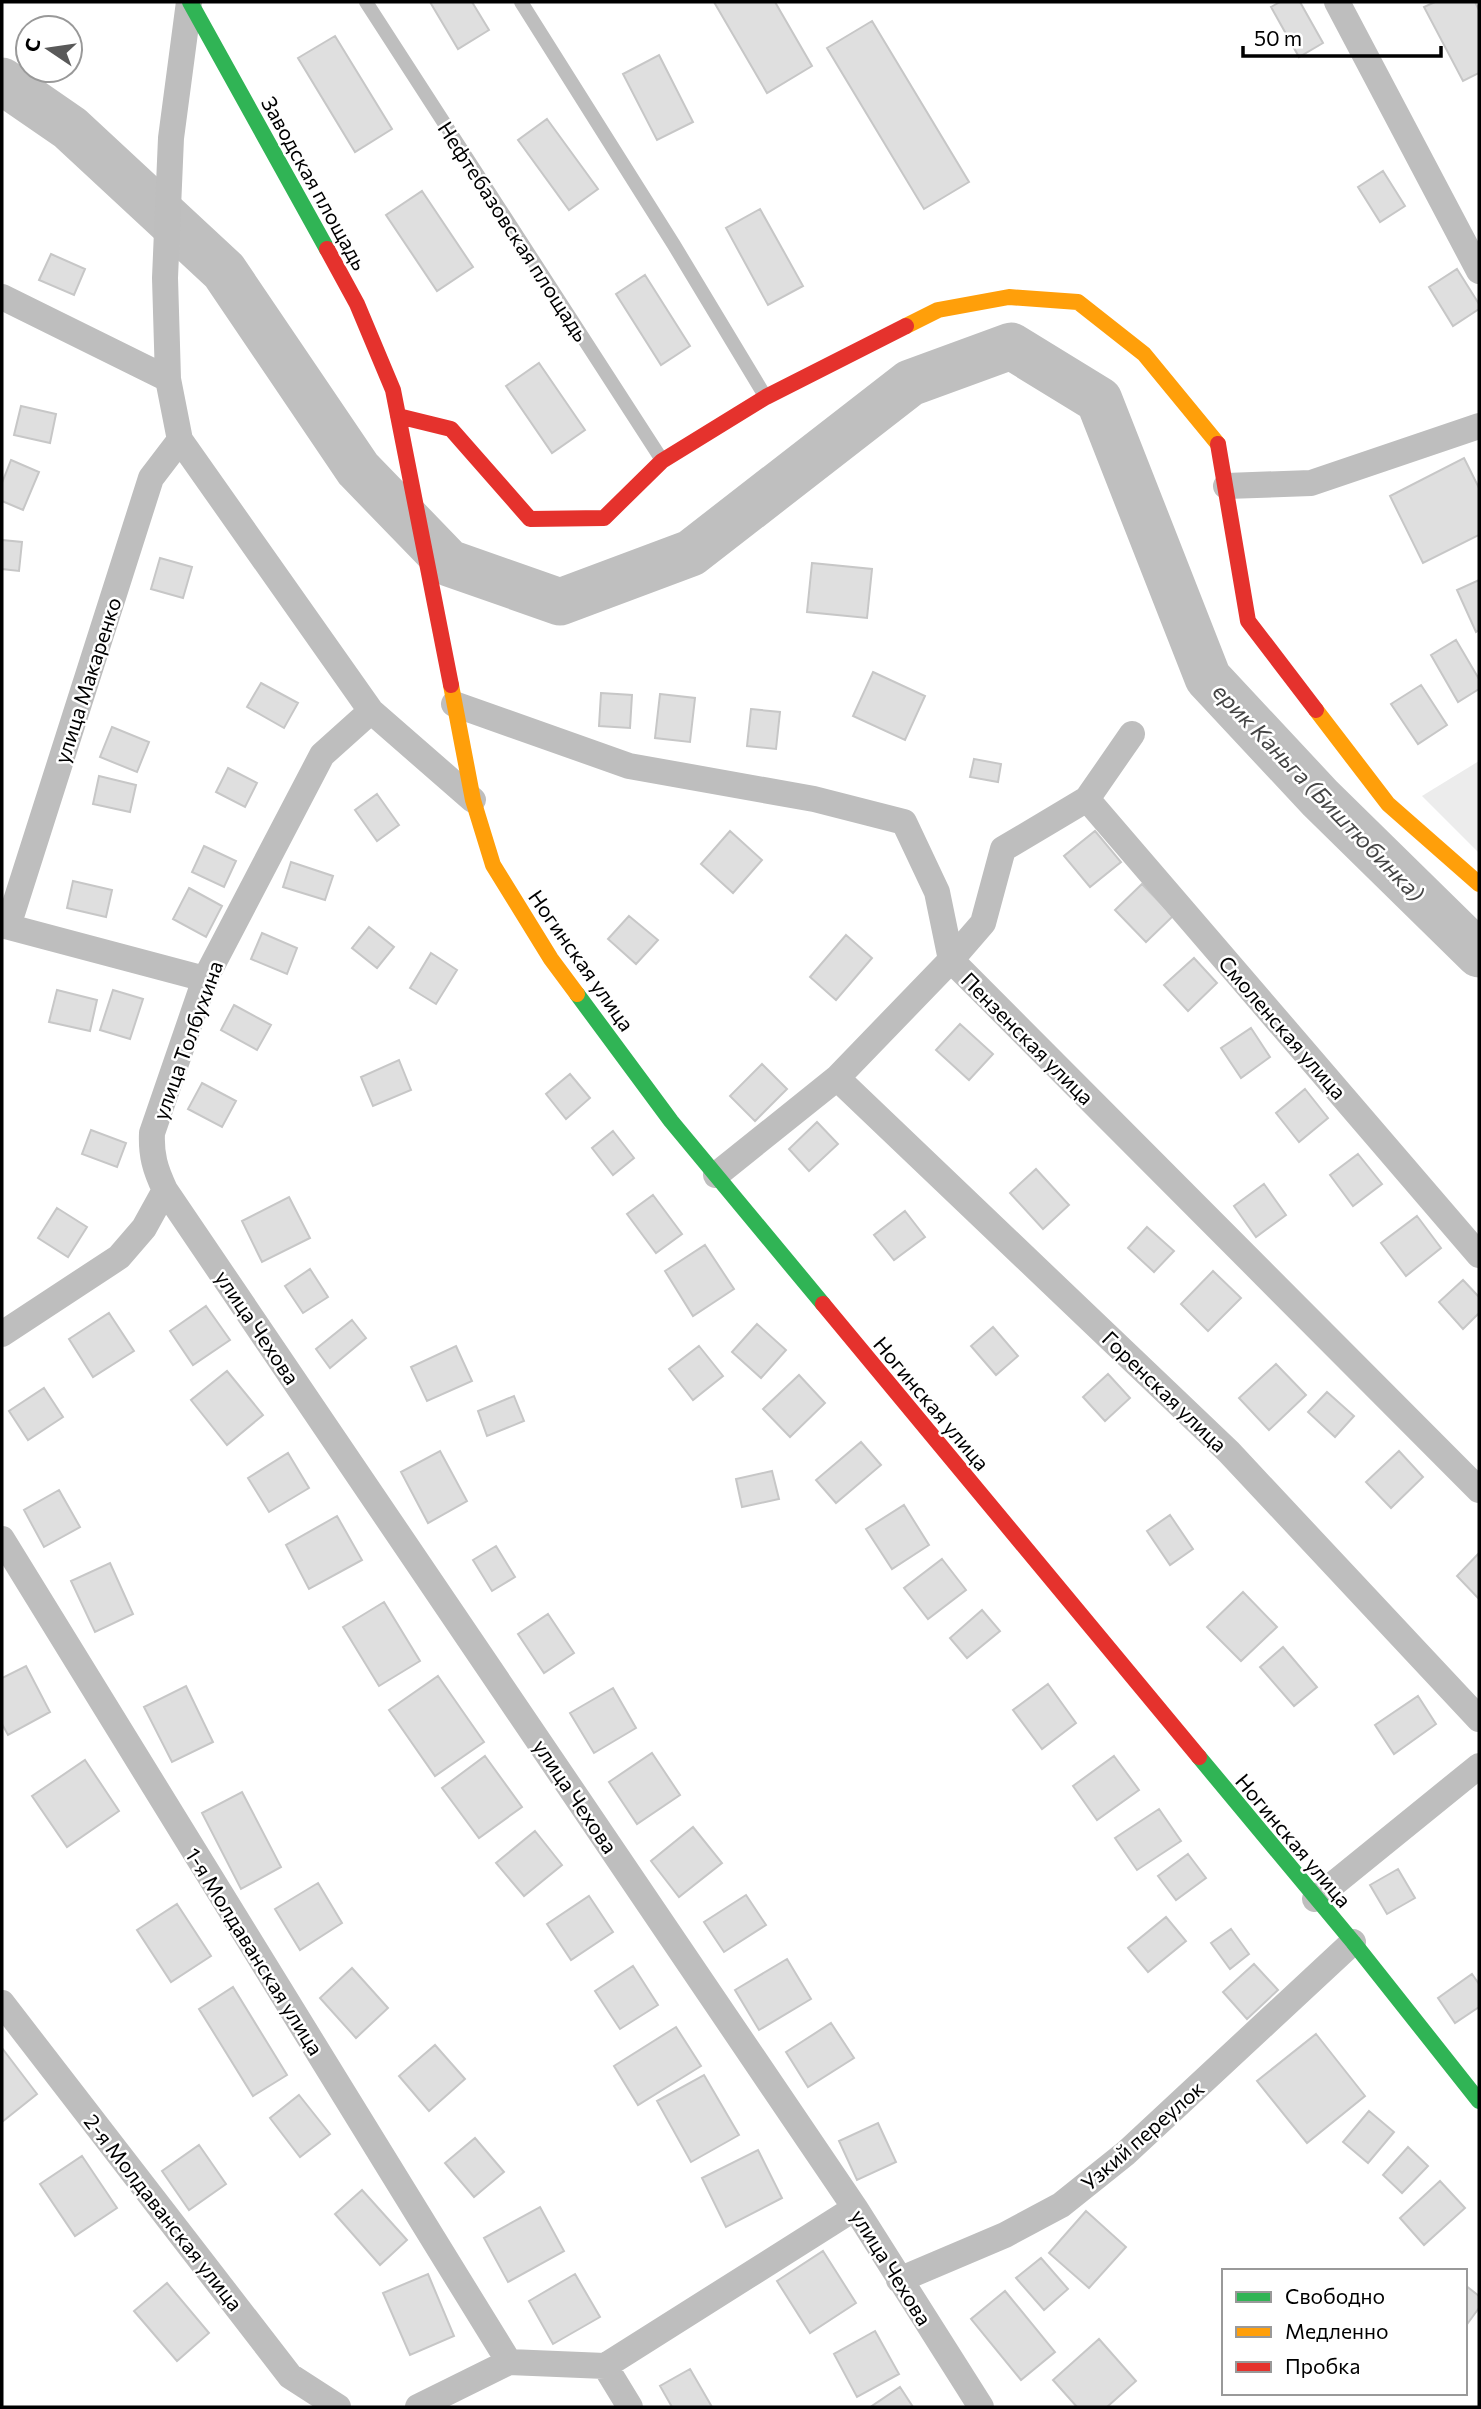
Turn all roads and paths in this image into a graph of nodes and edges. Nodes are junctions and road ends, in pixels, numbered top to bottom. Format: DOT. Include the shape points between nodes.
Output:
graph roads {
  1 [pos="190,2"];
  2 [pos="366,2"];
  3 [pos="521,2"];
  4 [pos="1337,2"];
  5 [pos="1479,271"];
  6 [pos="2,297"];
  7 [pos="168,379"];
  8 [pos="765,397"];
  9 [pos="398,416"];
  10 [pos="1479,426"];
  11 [pos="180,440"];
  12 [pos="662,461"];
  13 [pos="1226,486"];
  14 [pos="451,692"];
  15 [pos="370,711"];
  16 [pos="1132,734"];
  17 [pos="1087,799"];
  18 [pos="473,800"];
  19 [pos="1479,884"];
  20 [pos="5,926"];
  21 [pos="951,960"];
  22 [pos="205,979"];
  23 [pos="837,1078"];
  24 [pos="716,1175"];
  25 [pos="165,1189"];
  26 [pos="1479,1255"];
  27 [pos="2,1334"];
  28 [pos="1479,1490"];
  29 [pos="2,1539"];
  30 [pos="1479,1719"];
  31 [pos="1479,1766"];
  32 [pos="1315,1899"];
  33 [pos="1353,1942"];
  34 [pos="2,2003"];
  35 [pos="1479,2101"];
  36 [pos="855,2208"];
  37 [pos="899,2280"];
  38 [pos="509,2362"];
  39 [pos="605,2366"];
  40 [pos="338,2407"];
  41 [pos="418,2407"];
  42 [pos="630,2407"];
  43 [pos="981,2407"];
  1 -- 7 [label="street" via="171,138 164,278"];
  1 -- 9 [label="main road, Заводская площадь" via="358,304 393,390"];
  2 -- 12 [label="lane, Нефтебазовская площадь"];
  3 -- 8 [label="lane"];
  4 -- 5 [label="street"];
  6 -- 7 [label="street"];
  7 -- 11 [label="street"];
  8 -- 12 [label="main road"];
  8 -- 13 [label="main road" via="938,310 1009,297 1078,302 1144,354 1220,446"];
  9 -- 12 [label="main road" via="451,429 530,519 604,518"];
  9 -- 14 [label="main road, Ногинская улица"];
  10 -- 13 [label="street" via="1311,483"];
  11 -- 15 [label="street"];
  11 -- 20 [label="street, улица Макаренко" via="152,478"];
  13 -- 19 [label="main road" via="1248,621 1388,804"];
  14 -- 18 [label="main road, Ногинская улица"];
  14 -- 21 [label="street, Пензенская улица" via="629,765 814,799 904,822 937,892"];
  15 -- 18 [label="street"];
  15 -- 22 [label="street, улица Толбухина" via="322,755"];
  16 -- 17 [label="street"];
  17 -- 21 [label="street" via="1003,849 984,923"];
  17 -- 26 [label="street, Смоленская улица"];
  18 -- 24 [label="main road, Ногинская улица" via="493,865 551,959"];
  20 -- 22 [label="street"];
  21 -- 23 [label="street"];
  21 -- 28 [label="street, Пензенская улица"];
  22 -- 25 [label="street, улица Толбухина" via="152,1133 153,1164"];
  23 -- 24 [label="street"];
  23 -- 30 [label="street, Горенская улица" via="1229,1452"];
  24 -- 32 [label="main road, Ногинская улица"];
  25 -- 27 [label="street" via="144,1228 119,1256"];
  25 -- 36 [label="street, улица Чехова"];
  29 -- 38 [label="street, 1-я Молдаванская улица"];
  31 -- 32 [label="street"];
  32 -- 33 [label="main road, Ногинская улица"];
  33 -- 35 [label="main road, Ногинская улица"];
  33 -- 37 [label="street, Узкий переулок" via="1126,2153 1061,2205 1005,2235"];
  34 -- 40 [label="street, 2-я Молдаванская улица" via="290,2376"];
  36 -- 37 [label="street, улица Чехова"];
  36 -- 39 [label="street"];
  37 -- 43 [label="street, улица Чехова"];
  38 -- 39 [label="street"];
  38 -- 41 [label="street"];
  39 -- 42 [label="street"];
}
